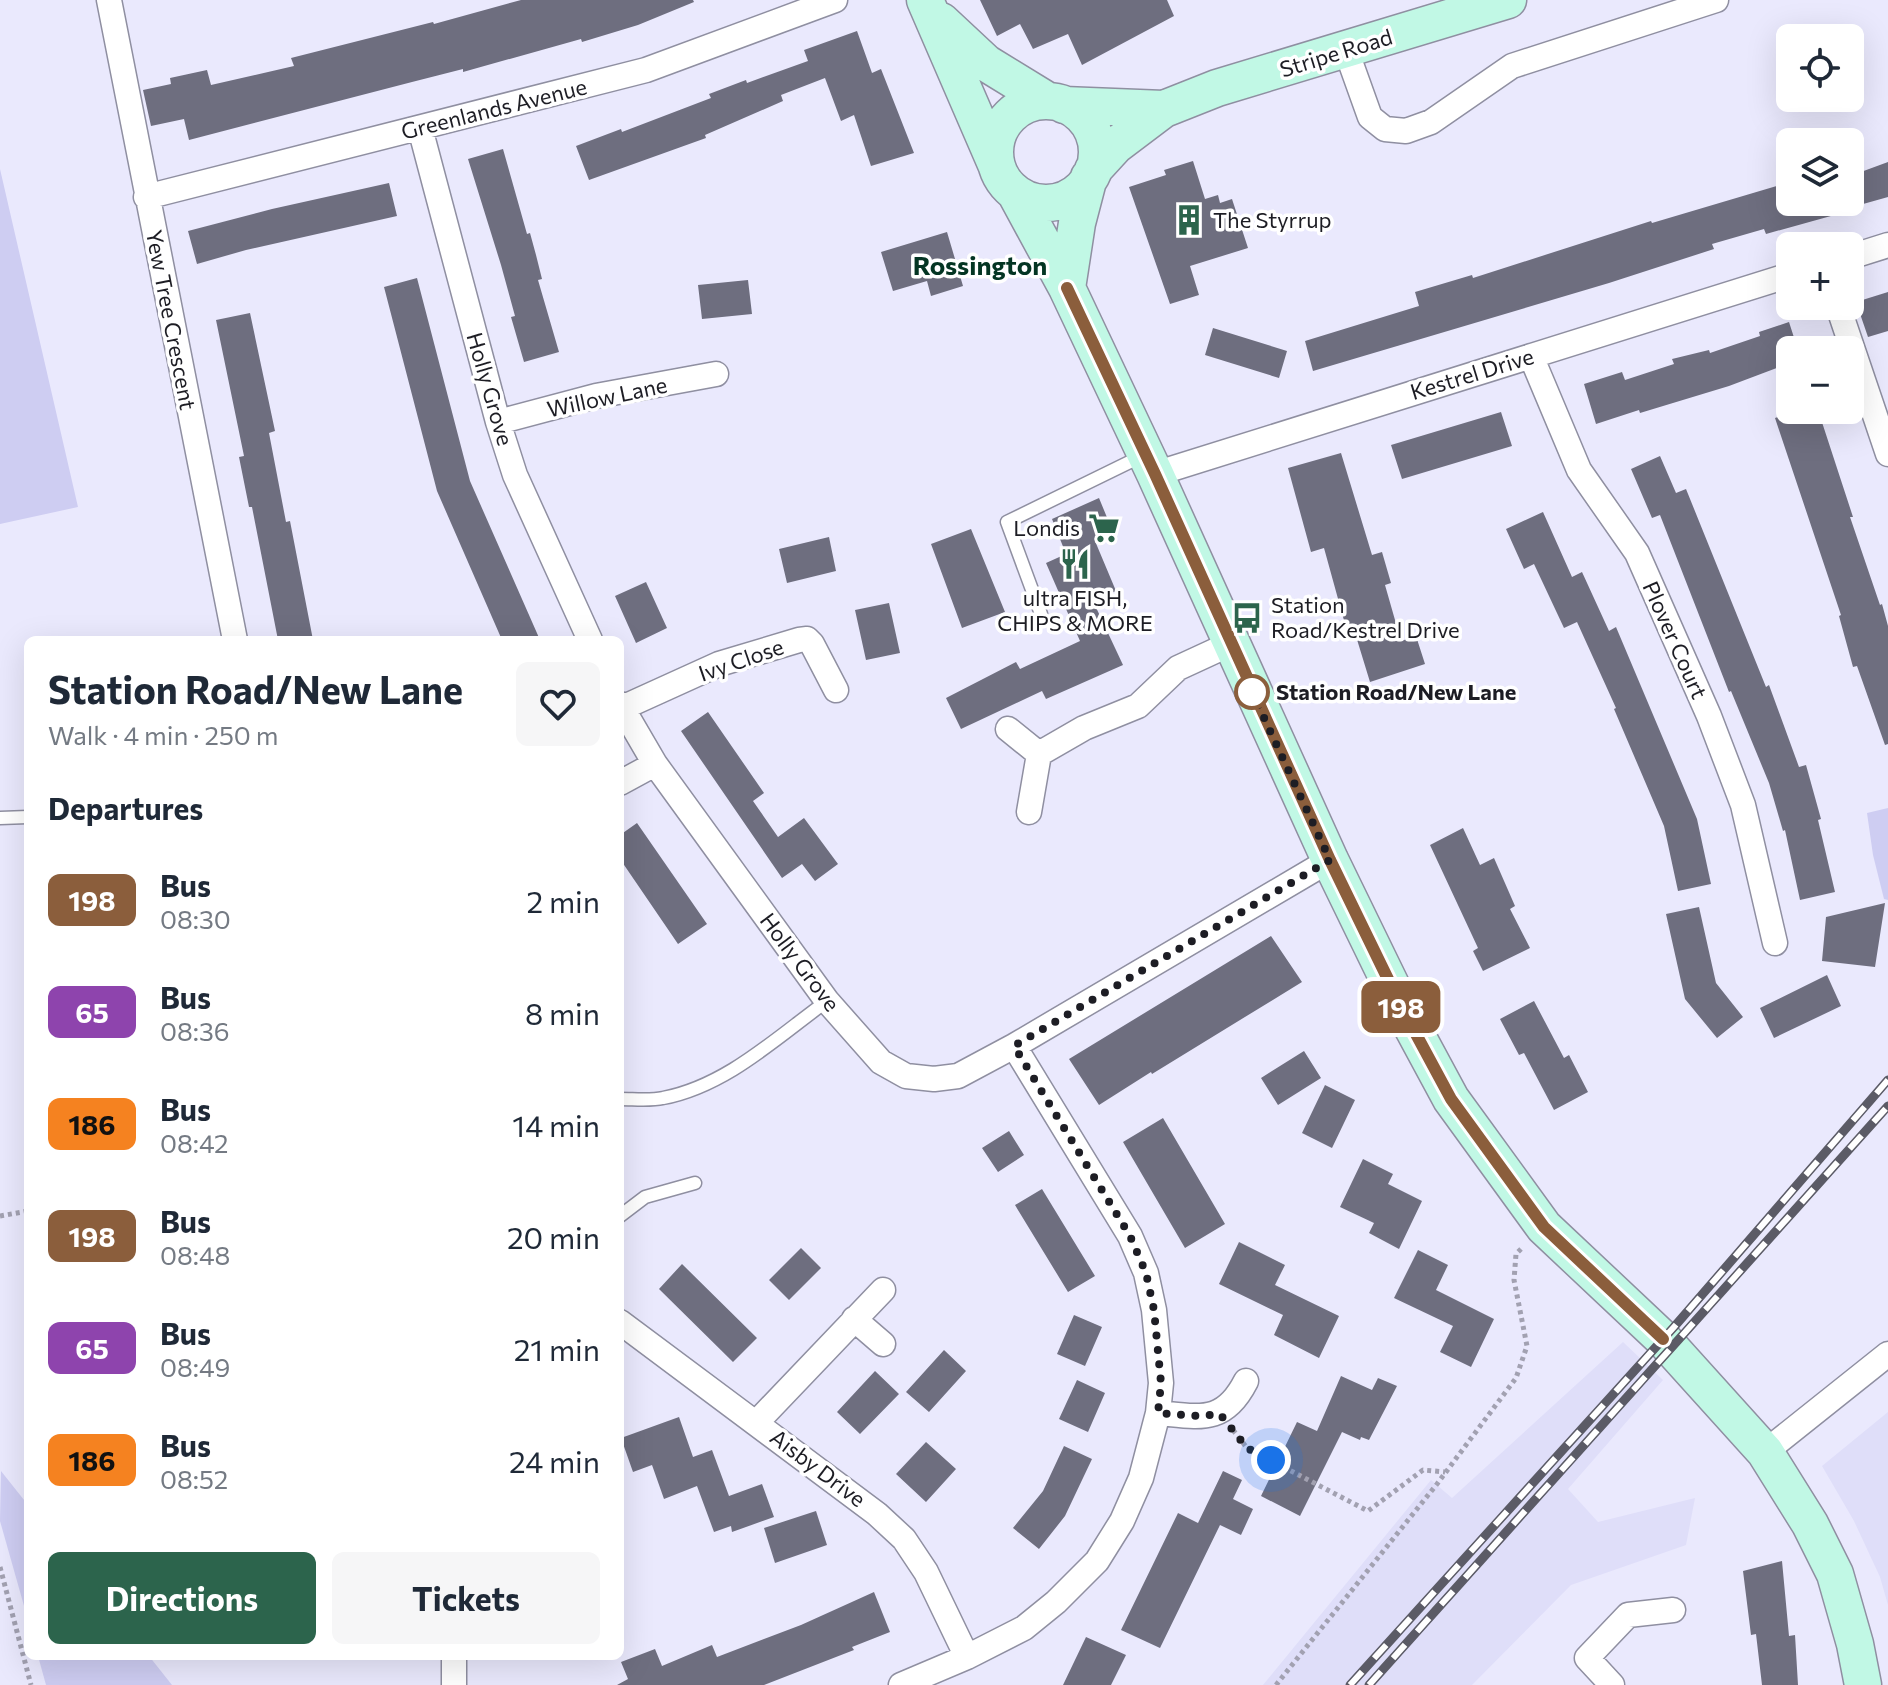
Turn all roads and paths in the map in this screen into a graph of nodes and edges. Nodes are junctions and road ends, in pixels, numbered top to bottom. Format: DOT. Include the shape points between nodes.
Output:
graph roads {
  1 [pos="109,0"];
  2 [pos="835,0"];
  3 [pos="1716,0"];
  4 [pos="1496,2"];
  5 [pos="928,6"];
  6 [pos="1346,50"];
  7 [pos="1056,103"];
  8 [pos="1164,109"];
  9 [pos="420,128"];
  10 [pos="1091,174"];
  11 [pos="1008,182"];
  12 [pos="146,197"];
  13 [pos="1888,245"];
  14 [pos="1864,253"];
  15 [pos="1776,279"];
  16 [pos="1067,288"];
  17 [pos="1843,320"];
  18 [pos="1531,356"];
  19 [pos="716,374"];
  20 [pos="498,422"];
  21 [pos="1888,454"];
  22 [pos="1150,464"];
  23 [pos="1041,614"];
  24 [pos="234,636"];
  25 [pos="588,636"];
  26 [pos="1230,644"];
  27 [pos="836,690"];
  28 [pos="624,705"];
  29 [pos="624,711"];
  30 [pos="1008,729"];
  31 [pos="1039,754"];
  32 [pos="655,764"];
  33 [pos="624,781"];
  34 [pos="1029,812"];
  35 [pos="24,815"];
  36 [pos="0,818"];
  37 [pos="1330,860"];
  38 [pos="1775,943"];
  39 [pos="827,1001"];
  40 [pos="1014,1046"];
  41 [pos="624,1099"];
  42 [pos="695,1183"];
  43 [pos="24,1212"];
  44 [pos="624,1213"];
  45 [pos="0,1216"];
  46 [pos="1544,1227"];
  47 [pos="883,1290"];
  48 [pos="854,1319"];
  49 [pos="624,1325"];
  50 [pos="883,1344"];
  51 [pos="1888,1354"];
  52 [pos="1246,1381"];
  53 [pos="1158,1413"];
  54 [pos="1220,1414"];
  55 [pos="757,1422"];
  56 [pos="1765,1452"];
  57 [pos="1446,1472"];
  58 [pos="0,1567"];
  59 [pos="1673,1610"];
  60 [pos="967,1657"];
  61 [pos="24,1658"];
  62 [pos="24,1660"];
  63 [pos="454,1660"];
  64 [pos="31,1685"];
  65 [pos="454,1685"];
  66 [pos="901,1685"];
  67 [pos="1276,1685"];
  68 [pos="1612,1685"];
  69 [pos="1863,1685"];
  1 -- 12 [label="street, Yew Tree Crescent"];
  2 -- 9 [label="street, Greenlands Avenue" via="646,70"];
  3 -- 6 [label="street" via="1512,66 1431,122 1406,131 1385,129 1370,117"];
  4 -- 6 [label="street, Stripe Road"];
  5 -- 7 [label="street" via="986,63"];
  5 -- 11 [label="street"];
  6 -- 8 [label="street, Stripe Road"];
  7 -- 8 [label="street, Stripe Road"];
  7 -- 10 [label="street" via="1079,114 1090,127 1096,144"];
  7 -- 11 [label="street" via="1032,103 1005,121 996,144"];
  8 -- 10 [label="street, Stripe Road" via="1115,146"];
  9 -- 12 [label="street, Greenlands Avenue"];
  9 -- 20 [label="street, Holly Grove"];
  10 -- 11 [label="street" via="1080,189 1054,202 1042,203"];
  10 -- 16 [label="street"];
  11 -- 16 [label="street"];
  12 -- 24 [label="street, Yew Tree Crescent"];
  13 -- 14 [label="street"];
  15 -- 18 [label="street, Kestrel Drive"];
  16 -- 22 [label="street"];
  17 -- 21 [label="street"];
  18 -- 22 [label="street, Kestrel Drive"];
  18 -- 38 [label="street, Plover Court" via="1579,470 1637,553 1709,716 1743,805"];
  19 -- 20 [label="street, Willow Lane" via="596,396"];
  20 -- 25 [label="street, Holly Grove" via="515,475"];
  22 -- 23 [label="lane" via="1007,522"];
  22 -- 26 [label="street"];
  26 -- 31 [label="street" via="1178,668 1138,706"];
  26 -- 37 [label="street"];
  27 -- 28 [label="street, Ivy Close" via="807,639 719,664"];
  29 -- 32 [label="street, Holly Grove"];
  30 -- 31 [label="street"];
  31 -- 34 [label="street"];
  32 -- 33 [label="street"];
  32 -- 39 [label="street, Holly Grove"];
  35 -- 36 [label="lane"];
  37 -- 40 [label="street, Holly Grove"];
  37 -- 46 [label="street" via="1451,1099"];
  39 -- 40 [label="street, Holly Grove" via="881,1062 906,1076 958,1076"];
  39 -- 41 [label="lane" via="712,1081 659,1099"];
  40 -- 53 [label="street" via="1130,1236 1146,1273 1161,1383"];
  42 -- 44 [label="lane" via="645,1197"];
  43 -- 45 [label="path"];
  46 -- 56 [label="street" via="1663,1339"];
  46 -- 57 [label="path" via="1516,1254 1514,1280 1527,1346 1516,1378"];
  47 -- 48 [label="street"];
  48 -- 50 [label="street"];
  48 -- 55 [label="street"];
  49 -- 55 [label="street, Aisby Drive"];
  51 -- 56 [label="street"];
  52 -- 54 [label="street" via="1237,1399"];
  53 -- 54 [label="street"];
  53 -- 60 [label="street" via="1141,1478 1097,1561 1024,1628"];
  54 -- 57 [label="path" via="1247,1448 1368,1511 1423,1470"];
  55 -- 60 [label="street, Aisby Drive" via="904,1539"];
  56 -- 69 [label="street" via="1835,1574"];
  57 -- 67 [label="path"];
  58 -- 61 [label="path"];
  59 -- 68 [label="street" via="1628,1615 1587,1658"];
  60 -- 66 [label="street"];
  62 -- 64 [label="path"];
  63 -- 65 [label="street"];
}
